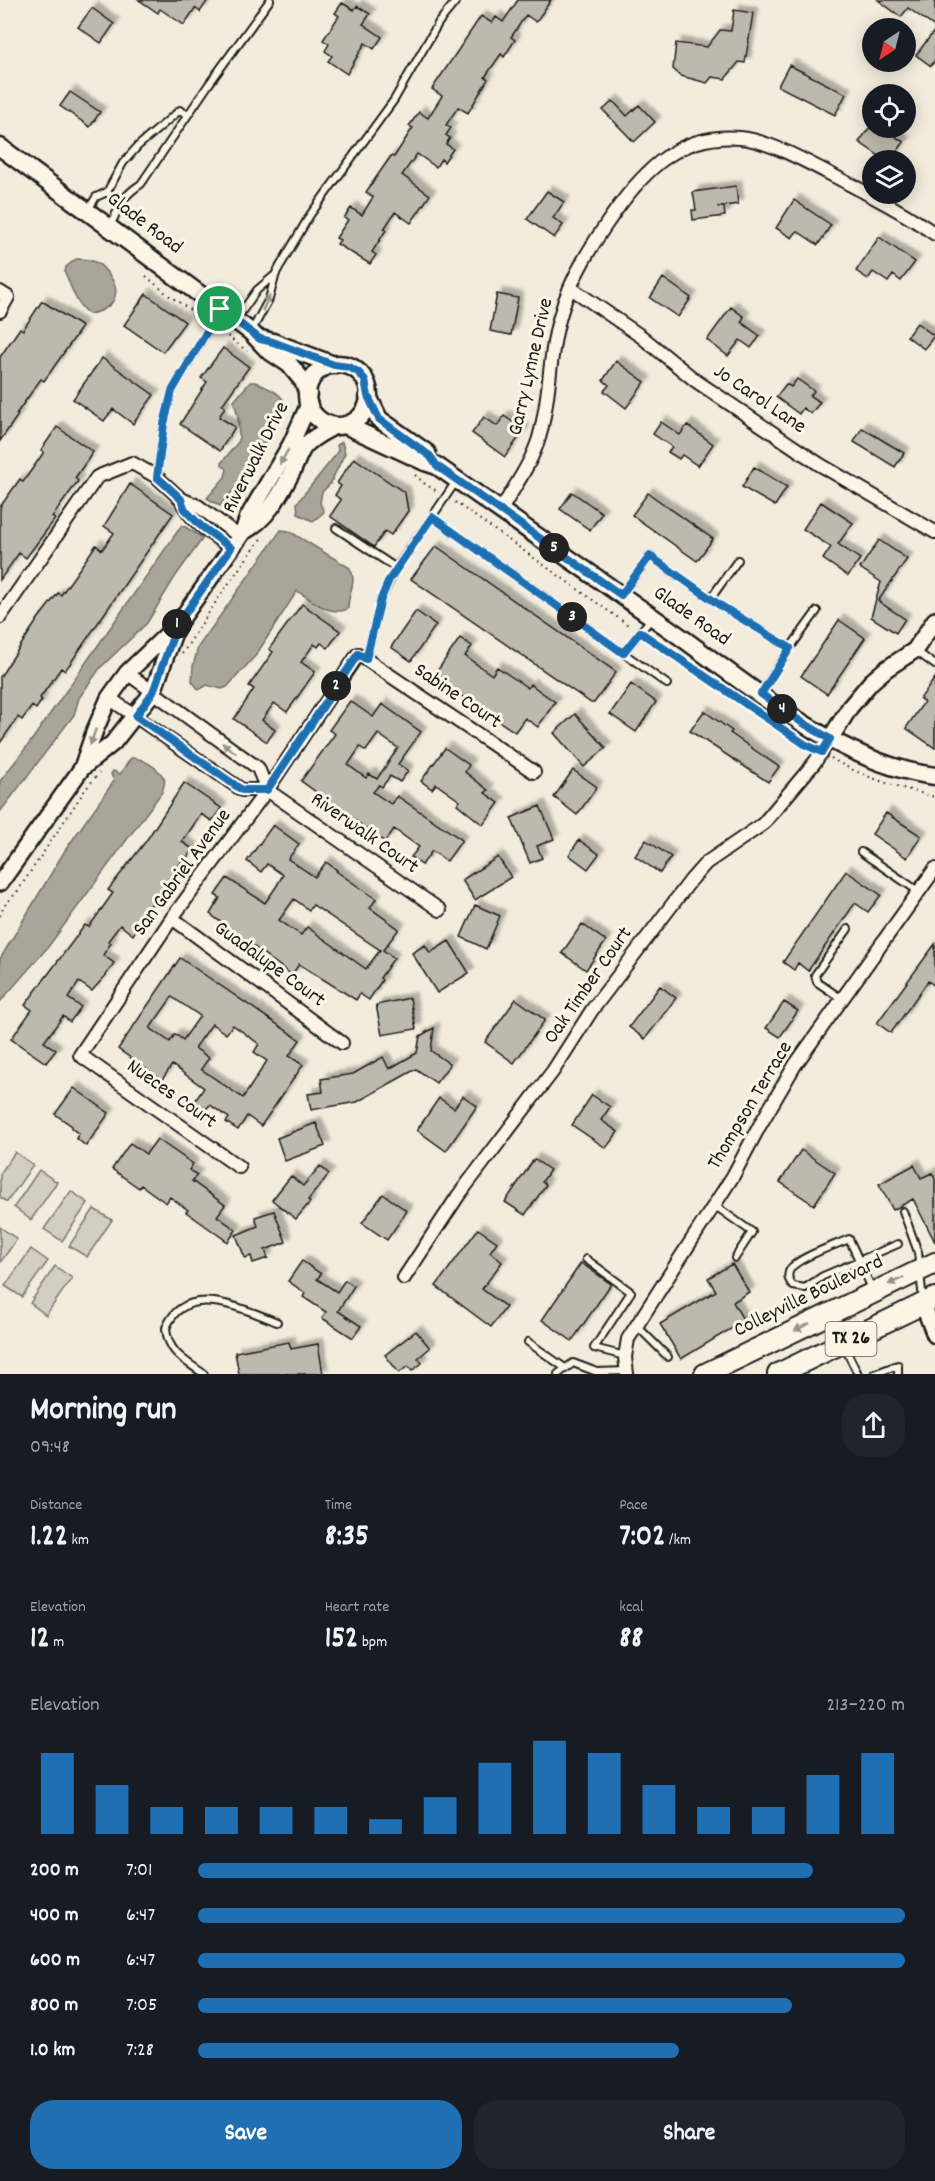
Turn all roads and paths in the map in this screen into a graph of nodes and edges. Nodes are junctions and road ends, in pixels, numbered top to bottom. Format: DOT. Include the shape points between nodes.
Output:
graph roads {
  1 [pos="270,0"];
  2 [pos="457,0"];
  3 [pos="188,115"];
  4 [pos="0,147"];
  5 [pos="107,192"];
  6 [pos="119,204"];
  7 [pos="88,210"];
  8 [pos="110,226"];
  9 [pos="935,234"];
  10 [pos="276,273"];
  11 [pos="146,276"];
  12 [pos="571,288"];
  13 [pos="0,292"];
  14 [pos="220,309"];
  15 [pos="0,311"];
  16 [pos="236,320"];
  17 [pos="211,324"];
  18 [pos="253,341"];
  19 [pos="339,362"];
  20 [pos="374,392"];
  21 [pos="308,399"];
  22 [pos="340,425"];
  23 [pos="437,466"];
  24 [pos="412,471"];
  25 [pos="157,477"];
  26 [pos="457,480"];
  27 [pos="447,496"];
  28 [pos="501,510"];
  29 [pos="432,517"];
  30 [pos="336,528"];
  31 [pos="935,532"];
  32 [pos="238,539"];
  33 [pos="738,560"];
  34 [pos="396,568"];
  35 [pos="621,595"];
  36 [pos="711,598"];
  37 [pos="817,611"];
  38 [pos="0,617"];
  39 [pos="652,617"];
  40 [pos="935,620"];
  41 [pos="177,625"];
  42 [pos="640,632"];
  43 [pos="790,648"];
  44 [pos="915,650"];
  45 [pos="623,653"];
  46 [pos="362,656"];
  47 [pos="935,664"];
  48 [pos="126,673"];
  49 [pos="667,684"];
  50 [pos="153,692"];
  51 [pos="761,694"];
  52 [pos="109,698"];
  53 [pos="136,716"];
  54 [pos="826,746"];
  55 [pos="82,768"];
  56 [pos="534,772"];
  57 [pos="935,776"];
  58 [pos="267,790"];
  59 [pos="935,797"];
  60 [pos="861,852"];
  61 [pos="935,869"];
  62 [pos="0,883"];
  63 [pos="919,892"];
  64 [pos="440,910"];
  65 [pos="172,918"];
  66 [pos="848,929"];
  67 [pos="842,1000"];
  68 [pos="342,1043"];
  69 [pos="80,1055"];
  70 [pos="239,1167"];
  71 [pos="714,1205"];
  72 [pos="903,1211"];
  73 [pos="898,1244"];
  74 [pos="735,1258"];
  75 [pos="586,1259"];
  76 [pos="859,1261"];
  77 [pos="927,1266"];
  78 [pos="404,1278"];
  79 [pos="873,1292"];
  80 [pos="929,1301"];
  81 [pos="277,1322"];
  82 [pos="637,1326"];
  83 [pos="935,1335"];
  84 [pos="528,1342"];
  85 [pos="842,1343"];
  86 [pos="625,1357"];
  87 [pos="668,1358"];
  88 [pos="565,1368"];
  89 [pos="626,1372"];
  90 [pos="204,1374"];
  91 [pos="558,1374"];
  92 [pos="705,1374"];
  93 [pos="778,1374"];
  94 [pos="858,1374"];
  95 [pos="874,1374"];
  96 [pos="898,1374"];
  1 -- 3 [label="lane"];
  2 -- 10 [label="lane" via="439,22 394,100 310,215"];
  3 -- 5 [label="lane" via="180,110 138,146"];
  3 -- 6 [label="lane" via="141,184"];
  4 -- 7 [label="main road, Glade Road"];
  5 -- 6 [label="lane"];
  5 -- 7 [label="lane" via="96,197"];
  6 -- 8 [label="lane"];
  7 -- 8 [label="main road, Glade Road"];
  8 -- 14 [label="main road, Glade Road"];
  9 -- 12 [label="street, Garry Lynne Drive" via="910,216 774,147 742,138 714,138 678,149 641,179 595,240"];
  10 -- 16 [label="lane" via="257,290"];
  18 -- 10 [label="lane, one-way"];
  11 -- 17 [label="path"];
  12 -- 28 [label="street, Garry Lynne Drive" via="554,340 538,439"];
  12 -- 31 [label="street, Jo Carol Lane" via="703,386 819,464"];
  13 -- 15 [label="street" via="8,297"];
  14 -- 16 [label="main road, Glade Road"];
  14 -- 17 [label="lane"];
  16 -- 18 [label="main road, Glade Road"];
  17 -- 18 [label="path"];
  17 -- 25 [label="lane" via="172,391"];
  18 -- 19 [label="main road, Glade Road" via="273,342"];
  18 -- 21 [label="main road, Glade Road" via="289,364 303,381"];
  19 -- 20 [label="main road, Glade Road" via="358,372"];
  19 -- 20 [label="path" via="363,366 370,372"];
  19 -- 21 [label="main road" via="318,372"];
  20 -- 22 [label="main road" via="358,418"];
  20 -- 23 [label="main road, Glade Road" via="379,419 430,456"];
  21 -- 22 [label="main road, Glade Road" via="322,422"];
  21 -- 32 [label="street, Riverwalk Drive, one-way" via="291,444"];
  22 -- 23 [label="main road, Glade Road"];
  22 -- 32 [label="street, Riverwalk Drive" via="309,441 272,506 258,525"];
  23 -- 26 [label="main road, Glade Road"];
  24 -- 27 [label="path" via="425,484"];
  25 -- 32 [label="street"];
  25 -- 38 [label="street" via="132,463 97,477"];
  26 -- 27 [label="lane"];
  26 -- 28 [label="main road, Glade Road"];
  27 -- 29 [label="lane"];
  27 -- 42 [label="path"];
  28 -- 35 [label="main road, Glade Road"];
  29 -- 34 [label="lane"];
  29 -- 45 [label="lane"];
  30 -- 34 [label="lane"];
  32 -- 41 [label="street, Riverwalk Drive"];
  33 -- 36 [label="lane"];
  34 -- 46 [label="lane"];
  35 -- 36 [label="lane" via="650,556"];
  35 -- 39 [label="main road, Glade Road"];
  36 -- 43 [label="lane"];
  37 -- 43 [label="lane"];
  39 -- 42 [label="lane"];
  39 -- 51 [label="main road, Glade Road"];
  40 -- 44 [label="street"];
  41 -- 48 [label="street, Riverwalk Drive"];
  41 -- 50 [label="street, Riverwalk Drive"];
  42 -- 45 [label="lane"];
  42 -- 54 [label="path" via="806,745"];
  43 -- 51 [label="lane"];
  44 -- 47 [label="lane"];
  44 -- 54 [label="street" via="871,682"];
  45 -- 49 [label="lane"];
  46 -- 56 [label="street, Sabine Court"];
  46 -- 58 [label="street, San Gabriel Avenue"];
  48 -- 50 [label="street, Riverwalk Court"];
  48 -- 52 [label="street, Riverwalk Drive"];
  50 -- 53 [label="street, Riverwalk Drive"];
  58 -- 50 [label="street, Riverwalk Court, one-way" via="258,768"];
  51 -- 54 [label="main road, Glade Road" via="800,721"];
  52 -- 53 [label="street, Riverwalk Court"];
  52 -- 55 [label="street, Riverwalk Drive, one-way"];
  53 -- 55 [label="street, Riverwalk Drive" via="113,743"];
  53 -- 58 [label="street, Riverwalk Court" via="242,790"];
  54 -- 57 [label="main road, Glade Road"];
  54 -- 59 [label="path" via="850,770"];
  54 -- 78 [label="street, Oak Timber Court" via="763,824 706,863 691,880 592,1010 553,1071 458,1196"];
  55 -- 62 [label="street, Riverwalk Drive"];
  58 -- 64 [label="street, Riverwalk Court"];
  58 -- 65 [label="street, San Gabriel Avenue"];
  60 -- 63 [label="lane"];
  61 -- 63 [label="street, Thompson Terrace"];
  63 -- 67 [label="street, Thompson Terrace"];
  65 -- 68 [label="street, Guadalupe Court"];
  65 -- 69 [label="street, San Gabriel Avenue"];
  66 -- 67 [label="lane" via="815,975 817,982"];
  67 -- 71 [label="street, Thompson Terrace" via="795,1065"];
  69 -- 70 [label="street, Nueces Court"];
  71 -- 74 [label="lane" via="753,1232"];
  71 -- 82 [label="street, Thompson Terrace"];
  72 -- 77 [label="lane"];
  73 -- 76 [label="lane"];
  75 -- 86 [label="lane" via="631,1292 594,1348"];
  76 -- 76 [label="lane" via="849,1239 794,1265 789,1280 793,1286 805,1288"];
  76 -- 79 [label="lane"];
  77 -- 79 [label="main road, Colleyville Boulevard / TX 26, one-way"];
  77 -- 80 [label="lane"];
  79 -- 92 [label="main road, Colleyville Boulevard / TX 26, one-way"];
  80 -- 83 [label="street"];
  80 -- 85 [label="main road, TX 26"];
  81 -- 90 [label="lane" via="223,1303 180,1308 166,1328 166,1339 172,1351"];
  82 -- 86 [label="street, Thompson Terrace" via="628,1339"];
  82 -- 87 [label="lane"];
  84 -- 88 [label="lane"];
  85 -- 93 [label="main road, TX 26"];
  85 -- 94 [label="lane"];
  86 -- 89 [label="street, Thompson Terrace"];
  88 -- 89 [label="lane" via="573,1363 597,1372"];
  88 -- 91 [label="lane"];
  95 -- 96 [label="lane" via="898,1365"];
}
